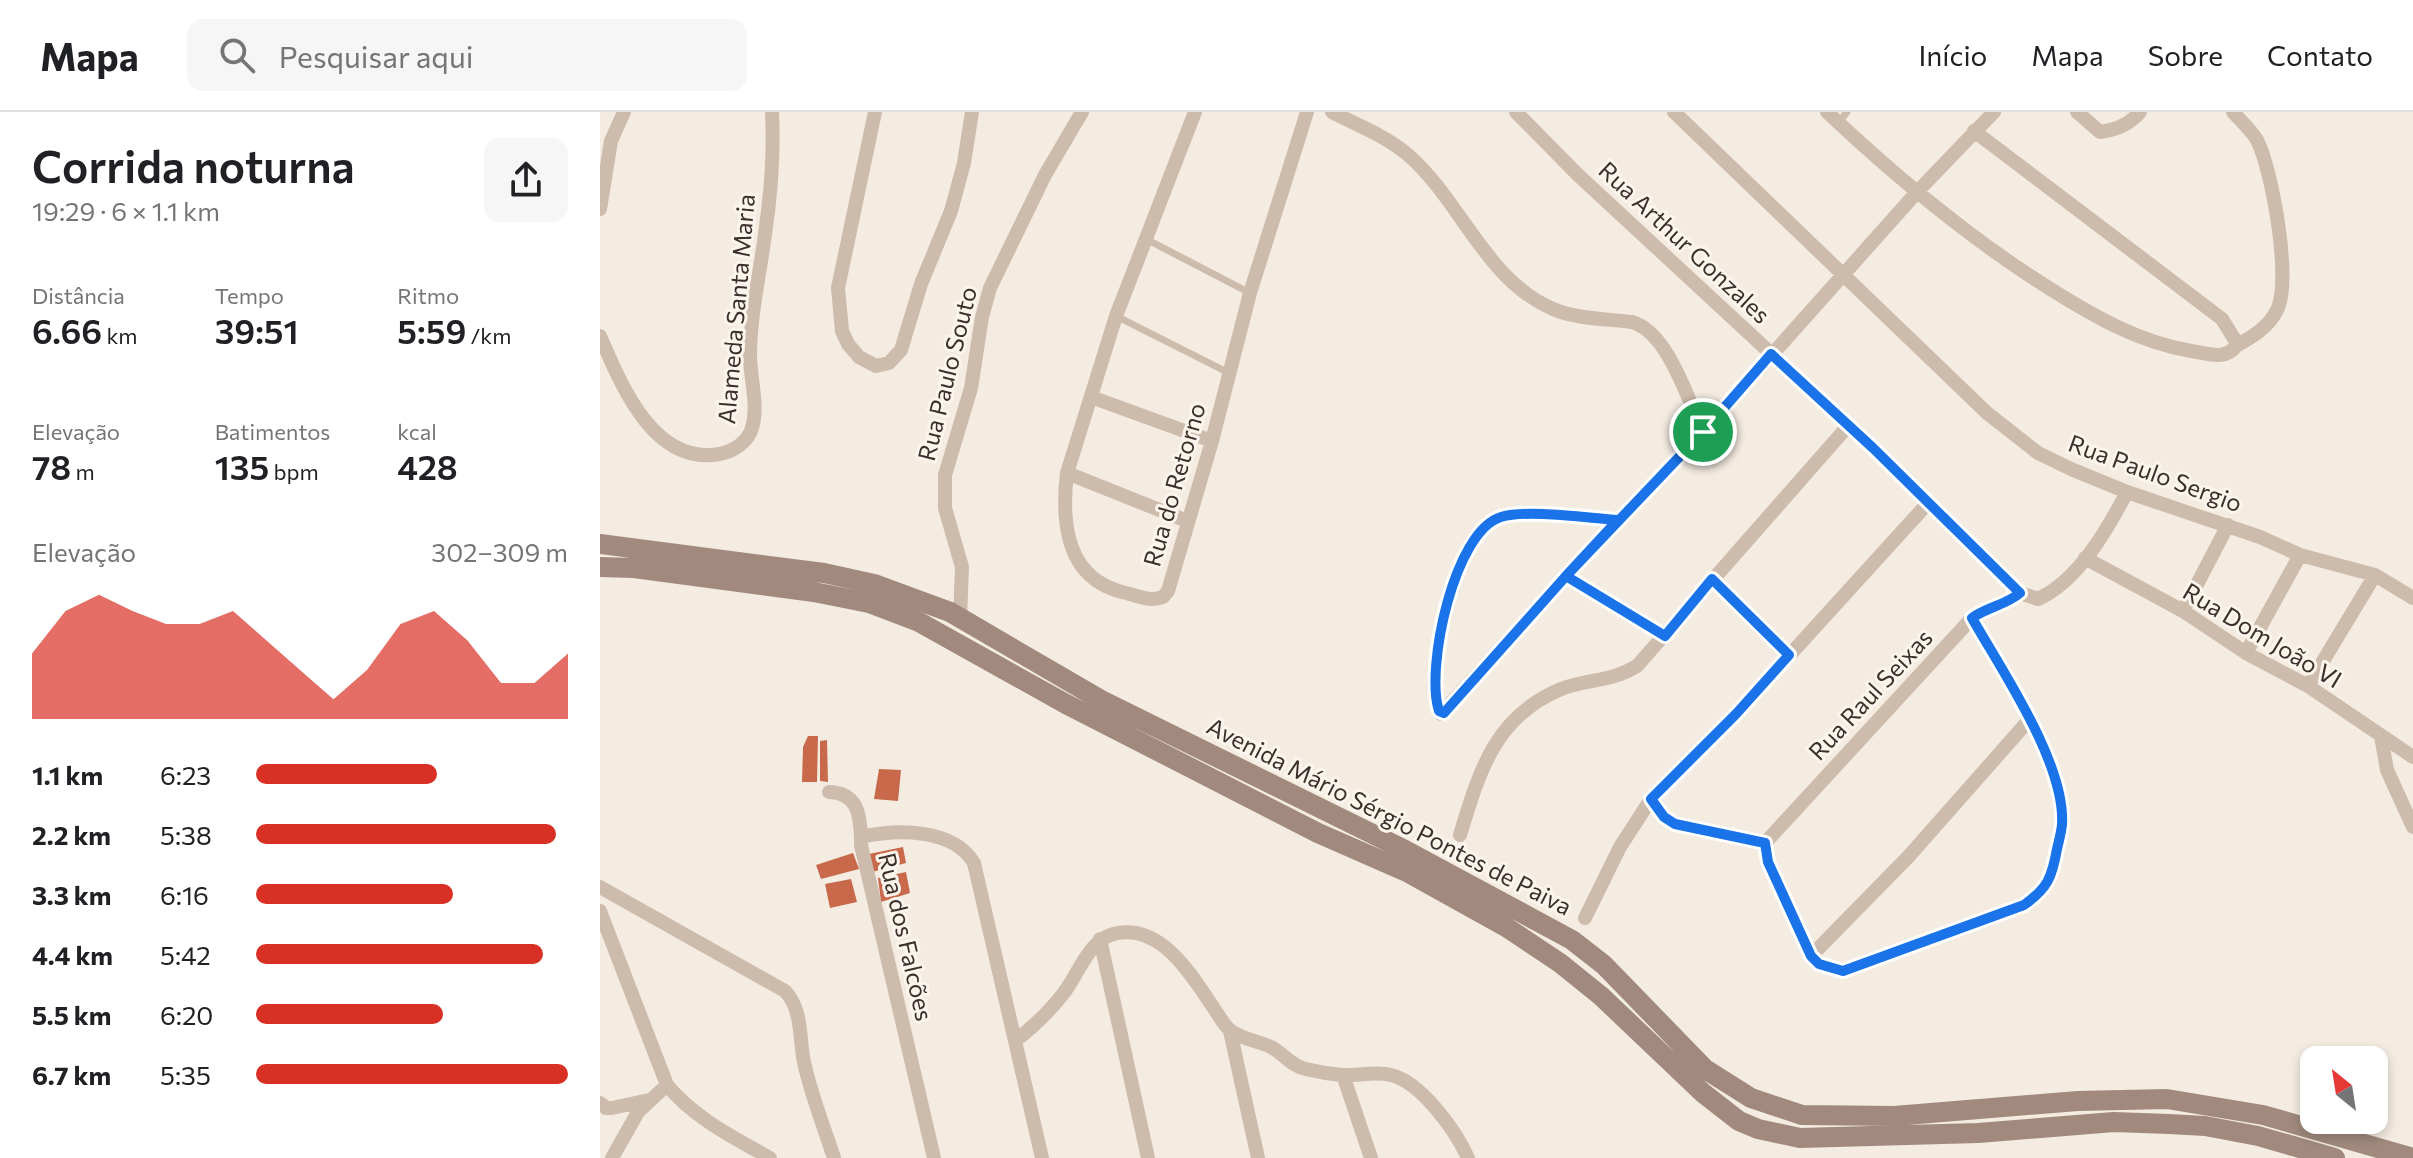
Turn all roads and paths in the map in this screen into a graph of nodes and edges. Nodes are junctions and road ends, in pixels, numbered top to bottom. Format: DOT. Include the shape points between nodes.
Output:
graph roads {
  1 [pos="624,112"];
  2 [pos="772,112"];
  3 [pos="875,112"];
  4 [pos="972,112"];
  5 [pos="1082,112"];
  6 [pos="1195,112"];
  7 [pos="1307,112"];
  8 [pos="1332,112"];
  9 [pos="1516,112"];
  10 [pos="1674,112"];
  11 [pos="1827,112"];
  12 [pos="1994,112"];
  13 [pos="2077,112"];
  14 [pos="2140,112"];
  15 [pos="2233,112"];
  16 [pos="1843,117"];
  17 [pos="1974,131"];
  18 [pos="1917,192"];
  19 [pos="600,209"];
  20 [pos="1146,239"];
  21 [pos="1844,273"];
  22 [pos="1250,293"];
  23 [pos="1116,316"];
  24 [pos="600,336"];
  25 [pos="2236,346"];
  26 [pos="1771,354"];
  27 [pos="1229,373"];
  28 [pos="1091,397"];
  29 [pos="1848,426"];
  30 [pos="1703,432"];
  31 [pos="1212,441"];
  32 [pos="1067,473"];
  33 [pos="2127,492"];
  34 [pos="1928,503"];
  35 [pos="1618,520"];
  36 [pos="1187,521"];
  37 [pos="2228,525"];
  38 [pos="600,544"];
  39 [pos="2300,555"];
  40 [pos="2085,558"];
  41 [pos="600,567"];
  42 [pos="2375,575"];
  43 [pos="1566,576"];
  44 [pos="1712,579"];
  45 [pos="2409,591"];
  46 [pos="2020,593"];
  47 [pos="2183,611"];
  48 [pos="960,618"];
  49 [pos="1972,618"];
  50 [pos="1665,636"];
  51 [pos="2246,653"];
  52 [pos="1789,655"];
  53 [pos="2308,686"];
  54 [pos="2030,719"];
  55 [pos="2381,736"];
  56 [pos="2413,757"];
  57 [pos="829,792"];
  58 [pos="1651,799"];
  59 [pos="2413,827"];
  60 [pos="1460,835"];
  61 [pos="861,837"];
  62 [pos="1765,843"];
  63 [pos="600,887"];
  64 [pos="600,911"];
  65 [pos="1585,918"];
  66 [pos="1100,939"];
  67 [pos="1811,956"];
  68 [pos="1230,1031"];
  69 [pos="1015,1041"];
  70 [pos="1343,1075"];
  71 [pos="667,1085"];
  72 [pos="649,1100"];
  73 [pos="600,1103"];
  74 [pos="612,1158"];
  75 [pos="770,1158"];
  76 [pos="834,1158"];
  77 [pos="934,1158"];
  78 [pos="1042,1158"];
  79 [pos="1148,1158"];
  80 [pos="1258,1158"];
  81 [pos="1371,1158"];
  82 [pos="1468,1158"];
  83 [pos="2335,1158"];
  84 [pos="2413,1158"];
  1 -- 19 [label="street" via="611,141"];
  2 -- 24 [label="street, Alameda Santa Maria" via="766,233 750,355 755,416 751,432 724,454 702,456 675,447 635,407"];
  3 -- 4 [label="street" via="838,288 848,344 876,366 889,363 901,350 951,211"];
  5 -- 48 [label="street, Rua Paulo Souto" via="1045,175 990,288 982,317 971,388 945,475 945,508 962,567"];
  6 -- 20 [label="street, Rua do Retorno"];
  7 -- 22 [label="street, Rua do Retorno"];
  8 -- 30 [label="street" via="1406,153 1502,273 1529,296 1555,311 1643,325 1667,355"];
  9 -- 26 [label="street, Rua Arthur Gonzales"];
  10 -- 21 [label="street, Rua Paulo Sergio"];
  11 -- 16 [label="street"];
  12 -- 17 [label="street"];
  13 -- 14 [label="street" via="2100,132 2114,130"];
  15 -- 25 [label="street" via="2257,140 2272,180 2283,272 2279,308"];
  16 -- 18 [label="street"];
  17 -- 18 [label="street"];
  17 -- 25 [label="street" via="2222,319"];
  18 -- 21 [label="street"];
  18 -- 25 [label="street" via="1964,232 2107,324 2197,352 2224,356"];
  20 -- 22 [label="lane"];
  20 -- 23 [label="street, Rua do Retorno"];
  21 -- 26 [label="street"];
  21 -- 33 [label="street, Rua Paulo Sergio" via="2019,439 2060,464"];
  22 -- 27 [label="street, Rua do Retorno"];
  23 -- 27 [label="lane"];
  23 -- 28 [label="street, Rua do Retorno"];
  26 -- 29 [label="street, Rua Arthur Gonzales"];
  26 -- 30 [label="street"];
  27 -- 31 [label="street, Rua do Retorno"];
  28 -- 31 [label="street"];
  28 -- 32 [label="street, Rua do Retorno"];
  29 -- 34 [label="street, Rua Arthur Gonzales"];
  29 -- 44 [label="street"];
  30 -- 35 [label="street"];
  31 -- 36 [label="street, Rua do Retorno"];
  32 -- 36 [label="street"];
  32 -- 36 [label="street, Rua do Retorno" via="1068,542 1092,577 1113,590 1163,597"];
  33 -- 37 [label="street, Rua Paulo Sergio"];
  33 -- 40 [label="street"];
  34 -- 46 [label="street, Rua Arthur Gonzales"];
  34 -- 52 [label="street"];
  35 -- 43 [label="street"];
  35 -- 43 [label="street" via="1517,514 1485,526 1472,541 1441,628 1435,683 1441,714"];
  37 -- 39 [label="street, Rua Paulo Sergio"];
  37 -- 47 [label="street"];
  38 -- 48 [label="main road, Avenida Mário Sérgio Pontes de Paiva" via="824,573 874,584"];
  39 -- 42 [label="street, Rua Paulo Sergio"];
  39 -- 51 [label="street"];
  40 -- 46 [label="street" via="2050,593 2038,599"];
  40 -- 47 [label="street, Rua Dom João VI"];
  41 -- 83 [label="main road, Avenida Mário Sérgio Pontes de Paiva" via="814,592 869,603 919,622 1081,711 1318,833 1407,872 1506,927 1601,996 1703,1093 1758,1129 1800,1138 1978,1133 2114,1122 2169,1124 2258,1136"];
  42 -- 45 [label="street, Rua Paulo Sergio"];
  42 -- 53 [label="street"];
  43 -- 50 [label="street"];
  44 -- 50 [label="street"];
  44 -- 52 [label="street"];
  46 -- 49 [label="street, Rua Raul Seixas"];
  47 -- 51 [label="street, Rua Dom João VI"];
  48 -- 84 [label="main road, Avenida Mário Sérgio Pontes de Paiva" via="1101,700 1391,843 1572,940 1604,965 1705,1069 1751,1098 1802,1115 1878,1116 2167,1099 2263,1115"];
  49 -- 54 [label="street"];
  49 -- 62 [label="street, Rua Raul Seixas"];
  50 -- 60 [label="street" via="1622,675 1563,688 1508,726 1488,752"];
  51 -- 53 [label="street, Rua Dom João VI"];
  52 -- 58 [label="street"];
  53 -- 55 [label="street, Rua Dom João VI"];
  54 -- 67 [label="street" via="1909,856"];
  54 -- 67 [label="street" via="2055,776 2062,823 2054,865 2042,892 2024,905 1843,971"];
  55 -- 56 [label="street, Rua Dom João VI"];
  55 -- 59 [label="street" via="2387,770"];
  57 -- 61 [label="street" via="854,803 860,812"];
  58 -- 62 [label="street" via="1675,824"];
  58 -- 65 [label="street"];
  61 -- 69 [label="street, Rua dos Falcões" via="904,832 951,841 968,854"];
  61 -- 77 [label="street, Rua dos Falcões"];
  62 -- 67 [label="street" via="1768,862"];
  63 -- 76 [label="street" via="792,998 804,1062"];
  64 -- 71 [label="street"];
  66 -- 68 [label="street" via="1133,933 1167,949"];
  66 -- 69 [label="street" via="1065,992"];
  66 -- 79 [label="street"];
  68 -- 70 [label="street" via="1270,1047 1293,1065"];
  68 -- 80 [label="street"];
  69 -- 78 [label="street, Rua dos Falcões"];
  70 -- 81 [label="street"];
  70 -- 82 [label="street" via="1378,1073 1405,1081 1454,1132"];
  71 -- 72 [label="street"];
  71 -- 75 [label="street" via="695,1113"];
  72 -- 73 [label="street" via="612,1108"];
  72 -- 74 [label="street"];
}
